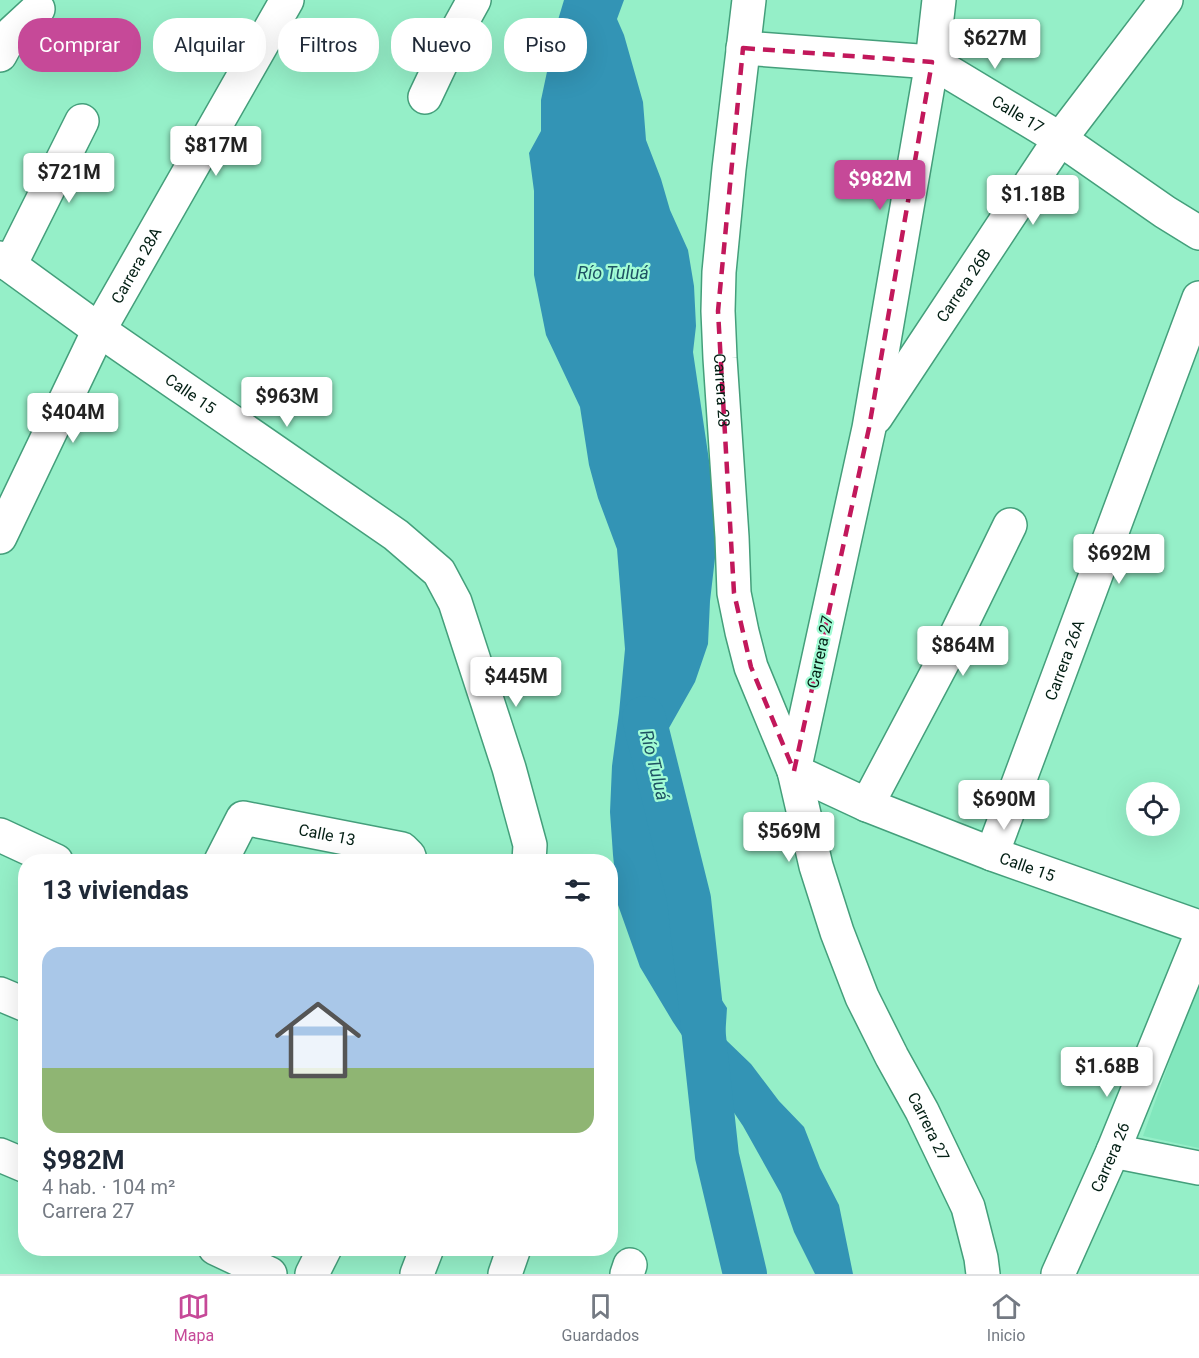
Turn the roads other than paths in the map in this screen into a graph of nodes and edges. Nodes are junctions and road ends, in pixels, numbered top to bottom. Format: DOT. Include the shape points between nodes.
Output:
graph roads {
  1 [pos="287,0"];
  2 [pos="474,0"];
  3 [pos="749,0"];
  4 [pos="939,0"];
  5 [pos="1166,0"];
  6 [pos="38,9"];
  7 [pos="742,48"];
  8 [pos="0,55"];
  9 [pos="932,63"];
  10 [pos="425,97"];
  11 [pos="82,121"];
  12 [pos="1060,139"];
  13 [pos="1199,233"];
  14 [pos="5,261"];
  15 [pos="1199,298"];
  16 [pos="99,330"];
  17 [pos="869,428"];
  18 [pos="1010,525"];
  19 [pos="0,537"];
  20 [pos="794,771"];
  21 [pos="867,805"];
  22 [pos="0,835"];
  23 [pos="41,854"];
  24 [pos="225,854"];
  25 [pos="406,854"];
  26 [pos="529,854"];
  27 [pos="992,854"];
  28 [pos="1199,927"];
  29 [pos="1199,940"];
  30 [pos="0,994"];
  31 [pos="18,1002"];
  32 [pos="1113,1151"];
  33 [pos="0,1155"];
  34 [pos="18,1163"];
  35 [pos="1199,1168"];
  36 [pos="222,1256"];
  37 [pos="321,1256"];
  38 [pos="424,1256"];
  39 [pos="511,1256"];
  40 [pos="270,1274"];
  41 [pos="312,1274"];
  42 [pos="417,1274"];
  43 [pos="505,1274"];
  44 [pos="983,1274"];
  45 [pos="1058,1274"];
  1 -- 16 [label="street, Carrera 28A"];
  2 -- 10 [label="street"];
  3 -- 7 [label="street, Carrera 28"];
  4 -- 9 [label="street, Carrera 27"];
  5 -- 12 [label="street, Carrera 26B"];
  6 -- 8 [label="street" via="12,33"];
  7 -- 9 [label="street, Calle 17"];
  7 -- 20 [label="street, Carrera 28" via="718,311 734,593 751,668"];
  9 -- 12 [label="street, Calle 17"];
  9 -- 17 [label="street, Carrera 27"];
  11 -- 14 [label="street"];
  12 -- 13 [label="street, Calle 17"];
  12 -- 17 [label="street, Carrera 26B"];
  14 -- 16 [label="street, Calle 15"];
  15 -- 27 [label="street, Carrera 26A"];
  16 -- 19 [label="street, Carrera 28A"];
  16 -- 26 [label="street, Calle 15" via="396,535 439,572 455,602 505,757"];
  17 -- 20 [label="street, Carrera 27"];
  18 -- 21 [label="street"];
  20 -- 21 [label="street, Calle 15"];
  20 -- 44 [label="street, Carrera 27" via="816,866 837,932 862,997 968,1207"];
  21 -- 27 [label="street, Calle 15"];
  22 -- 23 [label="street"];
  24 -- 25 [label="street, Calle 13" via="243,818 402,849"];
  27 -- 28 [label="street, Calle 15"];
  29 -- 32 [label="street, Carrera 26"];
  30 -- 31 [label="street"];
  32 -- 35 [label="street"];
  32 -- 45 [label="street, Carrera 26"];
  33 -- 34 [label="street"];
  36 -- 40 [label="street"];
  37 -- 41 [label="street"];
  38 -- 42 [label="street"];
  39 -- 43 [label="street"];
}
